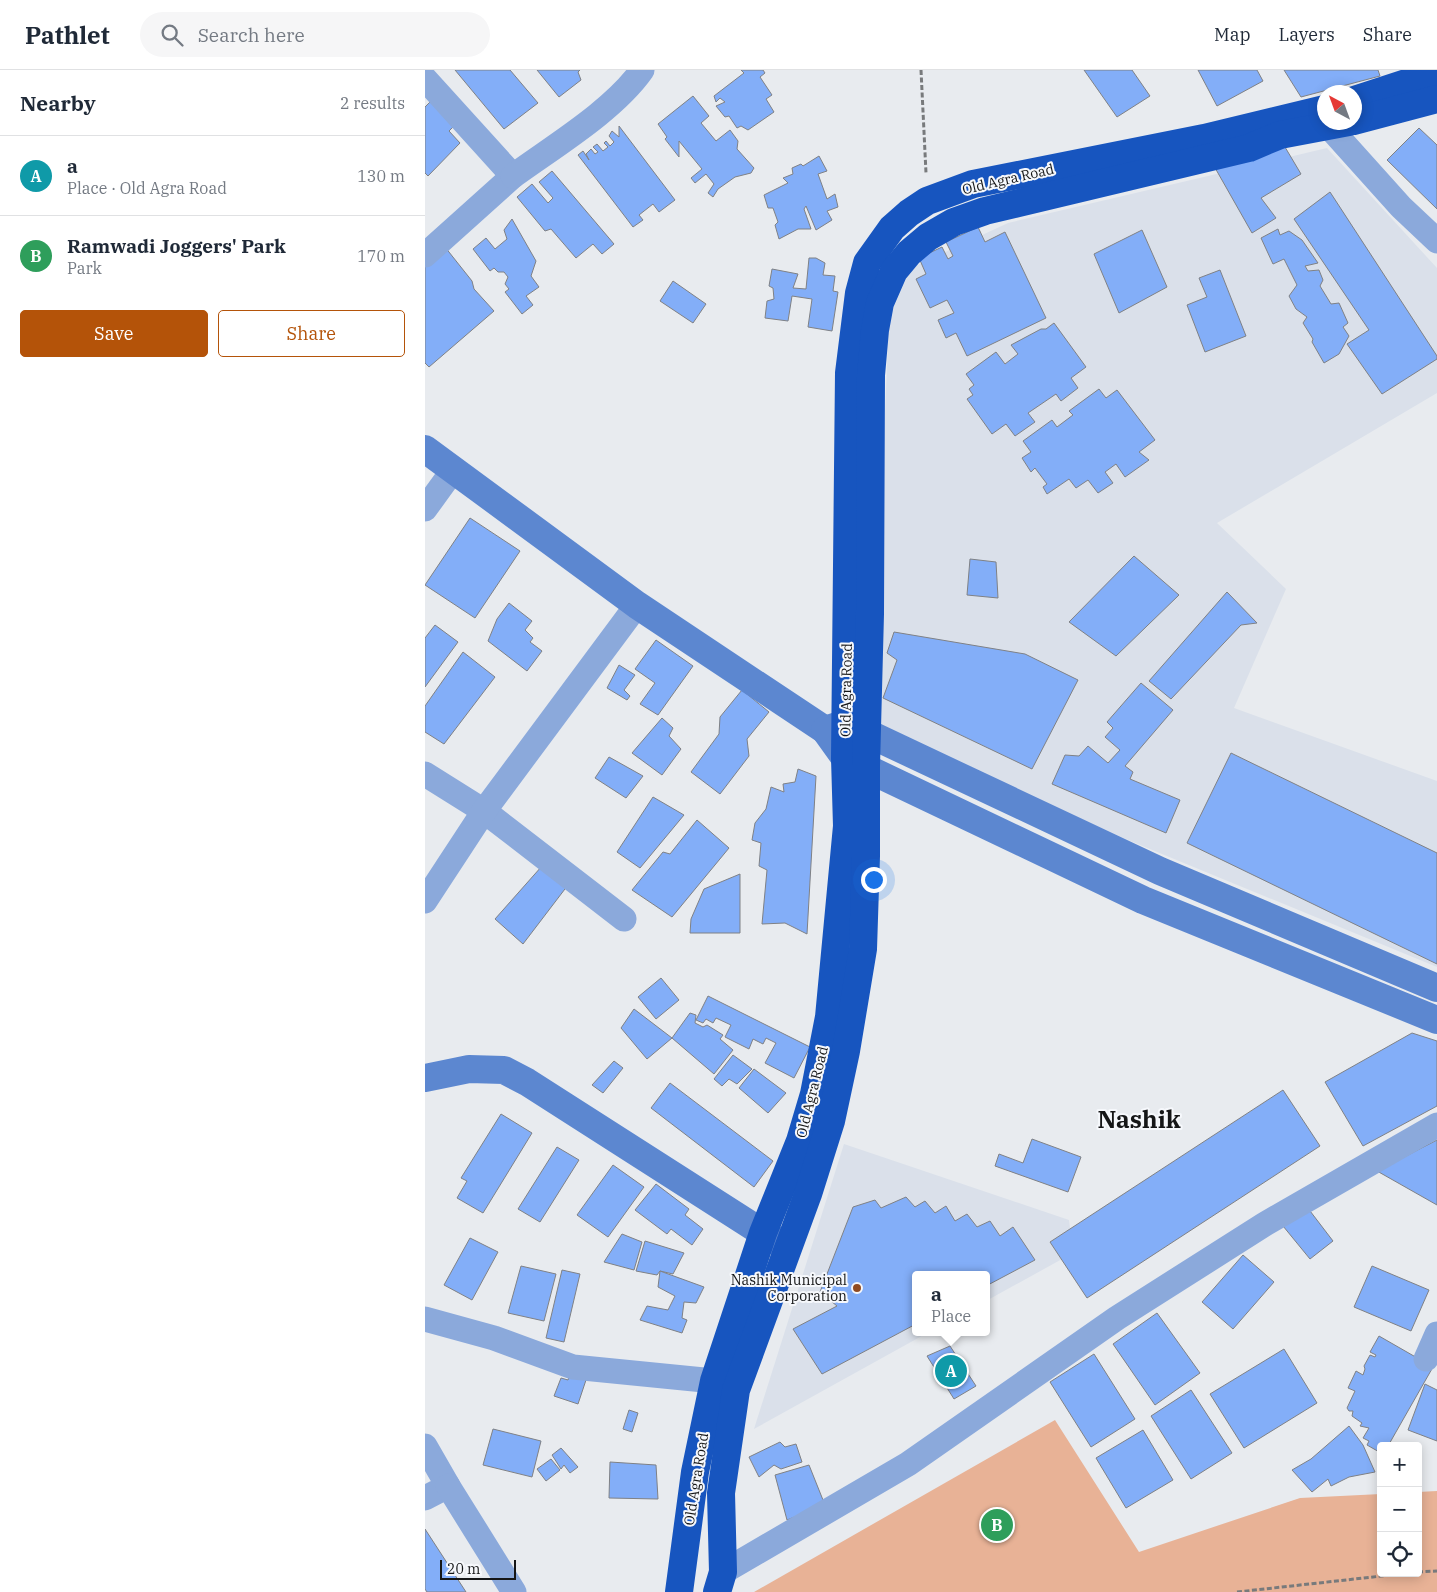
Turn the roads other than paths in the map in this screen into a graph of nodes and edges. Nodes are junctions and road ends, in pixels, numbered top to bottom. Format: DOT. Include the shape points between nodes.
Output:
graph roads {
  1 [pos="1437,73"];
  2 [pos="632,74"];
  3 [pos="425,79"];
  4 [pos="1362,98"];
  5 [pos="1437,99"];
  6 [pos="1362,115"];
  7 [pos="1317,124"];
  8 [pos="1347,130"];
  9 [pos="1248,138"];
  10 [pos="513,176"];
  11 [pos="1437,242"];
  12 [pos="425,255"];
  13 [pos="425,449"];
  14 [pos="454,470"];
  15 [pos="425,509"];
  16 [pos="637,605"];
  17 [pos="846,729"];
  18 [pos="855,762"];
  19 [pos="425,774"];
  20 [pos="484,812"];
  21 [pos="425,901"];
  22 [pos="624,918"];
  23 [pos="1437,988"];
  24 [pos="1437,1020"];
  25 [pos="425,1078"];
  26 [pos="1437,1125"];
  27 [pos="763,1234"];
  28 [pos="788,1247"];
  29 [pos="425,1319"];
  30 [pos="1437,1334"];
  31 [pos="1426,1359"];
  32 [pos="714,1381"];
  33 [pos="425,1446"];
  34 [pos="448,1486"];
  35 [pos="425,1498"];
  36 [pos="720,1582"];
  37 [pos="514,1592"];
  38 [pos="679,1592"];
  1 -- 4 [label="highway"];
  2 -- 10 [label="street" via="604,109"];
  3 -- 10 [label="street"];
  5 -- 6 [label="highway, Old Agra Road"];
  7 -- 9 [label="highway, Old Agra Road"];
  8 -- 11 [label="street" via="1401,207"];
  9 -- 17 [label="highway, Old Agra Road" via="954,222 928,237 894,271 881,303 875,330"];
  9 -- 17 [label="highway, Old Agra Road" via="973,184 927,201 892,228 867,263 855,318 849,373"];
  10 -- 12 [label="street"];
  13 -- 14 [label="street"];
  14 -- 15 [label="street"];
  14 -- 16 [label="street"];
  16 -- 17 [label="street"];
  16 -- 20 [label="street"];
  17 -- 18 [label="highway, Old Agra Road"];
  17 -- 23 [label="street" via="1160,871"];
  18 -- 24 [label="street" via="1143,900"];
  18 -- 27 [label="highway, Old Agra Road" via="829,1017 814,1094 800,1141"];
  18 -- 28 [label="highway, Old Agra Road" via="866,856 861,959 831,1121"];
  19 -- 20 [label="street"];
  20 -- 21 [label="street"];
  20 -- 22 [label="street"];
  25 -- 27 [label="street" via="469,1069 504,1070"];
  26 -- 36 [label="street" via="1265,1224 1117,1318 908,1464"];
  27 -- 28 [label="street"];
  27 -- 32 [label="highway, Old Agra Road"];
  28 -- 36 [label="highway, Old Agra Road" via="736,1390 721,1492"];
  29 -- 32 [label="street" via="494,1338 573,1367"];
  30 -- 31 [label="street"];
  32 -- 38 [label="highway, Old Agra Road" via="695,1472"];
  33 -- 34 [label="street"];
  34 -- 35 [label="street"];
  34 -- 37 [label="street"];
}
